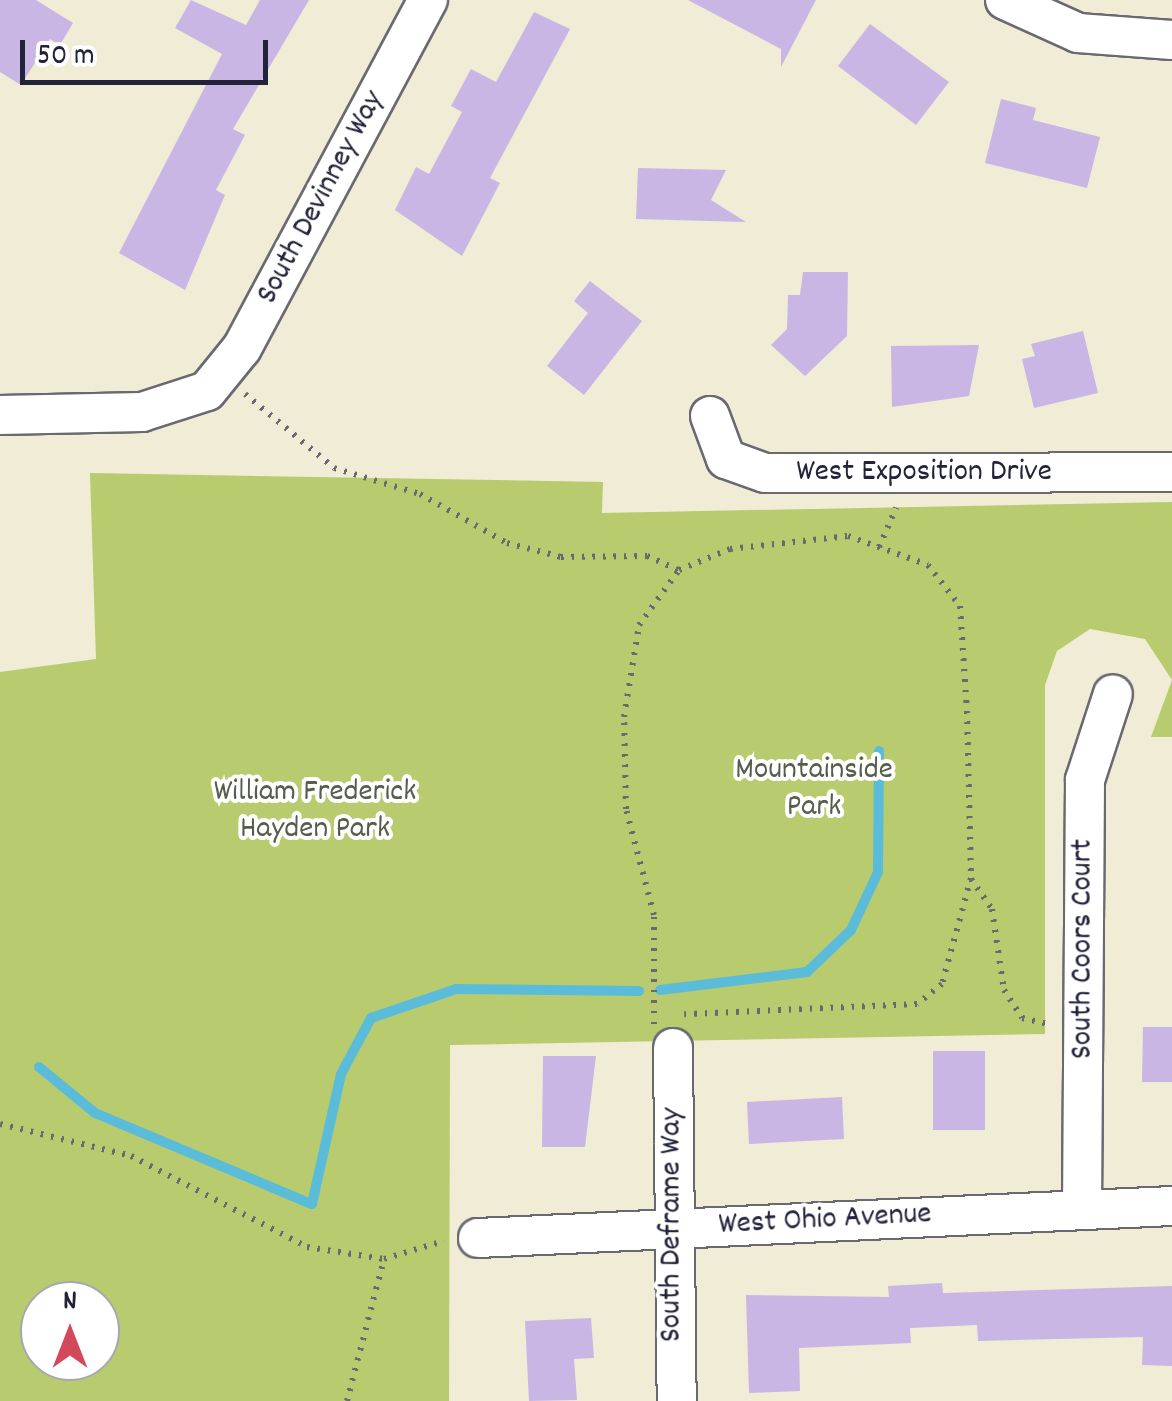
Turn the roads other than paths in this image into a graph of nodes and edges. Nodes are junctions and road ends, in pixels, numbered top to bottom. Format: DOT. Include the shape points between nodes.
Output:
graph roads {
  1 [pos="428,0"];
  2 [pos="1005,0"];
  3 [pos="1172,40"];
  4 [pos="0,415"];
  5 [pos="710,416"];
  6 [pos="1172,472"];
  7 [pos="1113,694"];
  8 [pos="673,1048"];
  9 [pos="1172,1206"];
  10 [pos="1082,1210"];
  11 [pos="672,1228"];
  12 [pos="478,1238"];
  13 [pos="677,1401"];
  1 -- 4 [label="street, South Devinney Way" via="224,391 142,412"];
  2 -- 3 [label="street" via="1078,33"];
  5 -- 6 [label="street, West Exposition Drive" via="726,459 764,472"];
  7 -- 10 [label="street, South Coors Court" via="1085,780"];
  8 -- 11 [label="street, South Deframe Way"];
  9 -- 10 [label="street, West Ohio Avenue"];
  10 -- 11 [label="street, West Ohio Avenue"];
  11 -- 12 [label="street, West Ohio Avenue"];
  11 -- 13 [label="street, South Deframe Way"];
}
